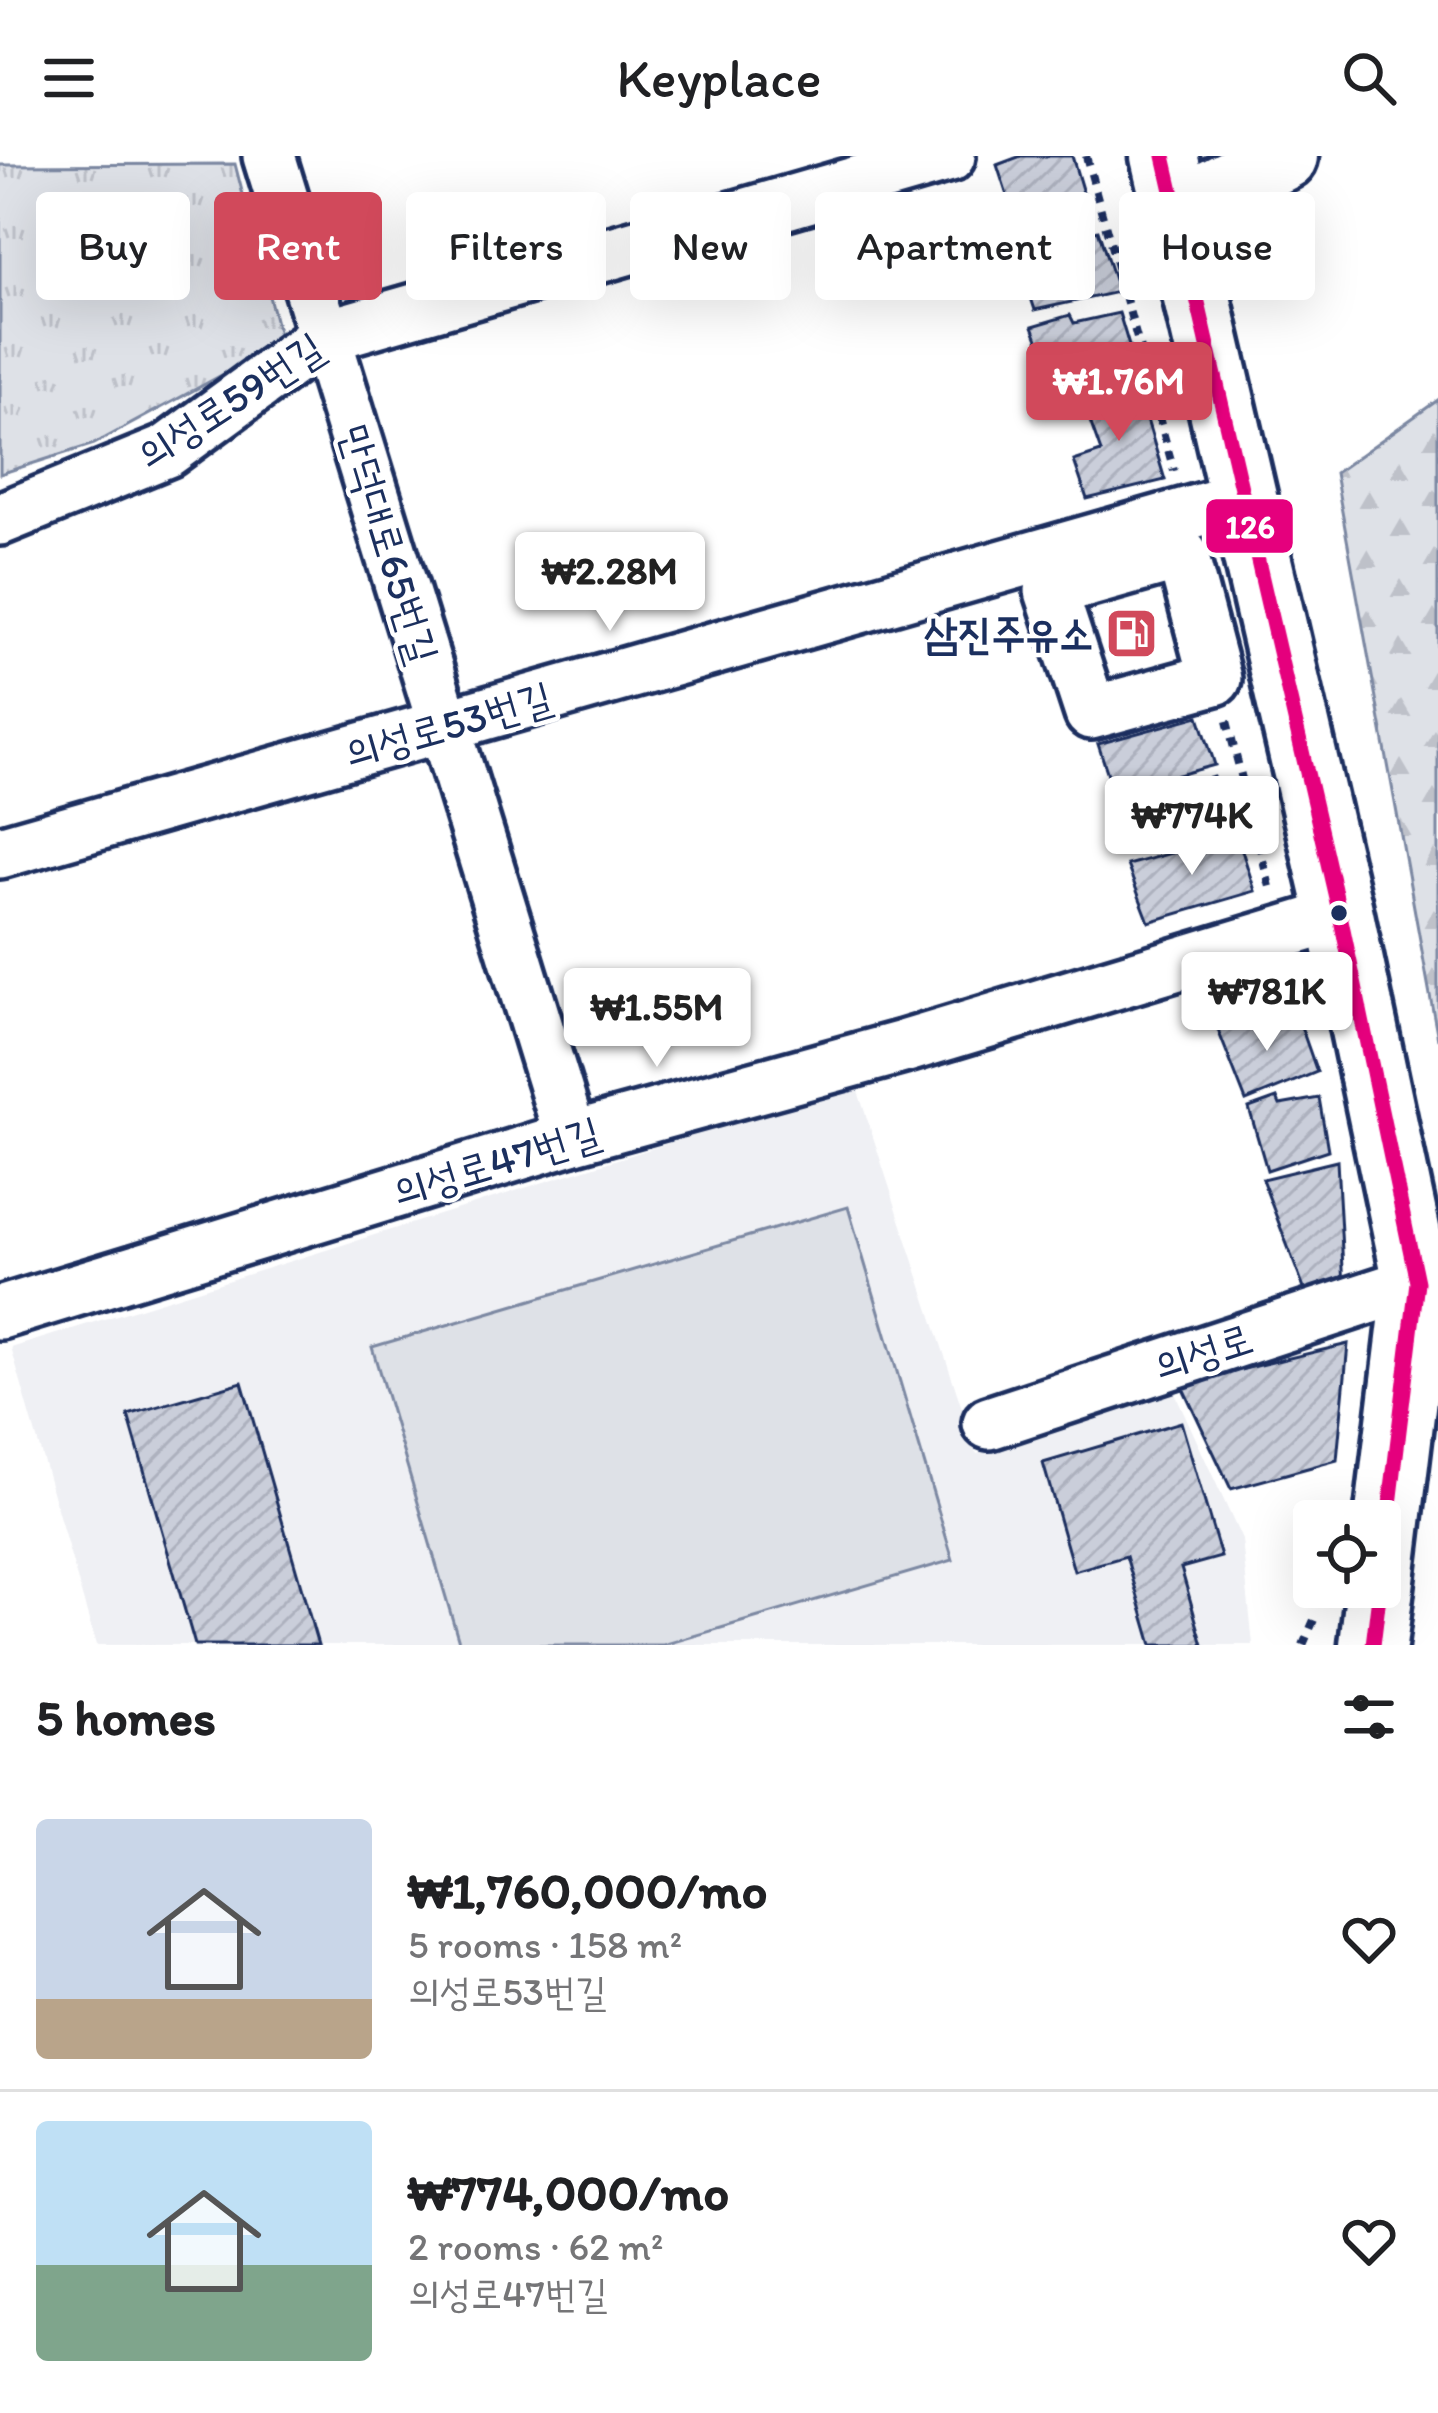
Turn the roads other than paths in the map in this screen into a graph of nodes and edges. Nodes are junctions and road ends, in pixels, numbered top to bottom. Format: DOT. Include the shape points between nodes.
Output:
graph roads {
  1 [pos="269,156"];
  2 [pos="949,156"];
  3 [pos="1283,156"];
  4 [pos="1171,183"];
  5 [pos="324,336"];
  6 [pos="1214,505"];
  7 [pos="0,519"];
  8 [pos="445,726"];
  9 [pos="0,852"];
  10 [pos="1311,923"];
  11 [pos="571,1138"];
  12 [pos="1417,1282"];
  13 [pos="0,1312"];
  14 [pos="989,1423"];
  15 [pos="1373,1645"];
  1 -- 5 [label="street, 만덕대로65번길"];
  2 -- 5 [label="street, 의성로59번길"];
  3 -- 4 [label="main road"];
  4 -- 6 [label="main road"];
  5 -- 7 [label="street, 의성로59번길" via="167,451"];
  5 -- 8 [label="street, 만덕대로65번길"];
  6 -- 8 [label="street, 의성로53번길"];
  6 -- 10 [label="main road"];
  8 -- 9 [label="street, 의성로53번길"];
  8 -- 11 [label="street, 만덕대로65번길"];
  10 -- 11 [label="street, 의성로47번길" via="903,1048"];
  10 -- 12 [label="main road"];
  11 -- 13 [label="street, 의성로47번길"];
  12 -- 14 [label="street, 의성로"];
  12 -- 15 [label="main road"];
}
